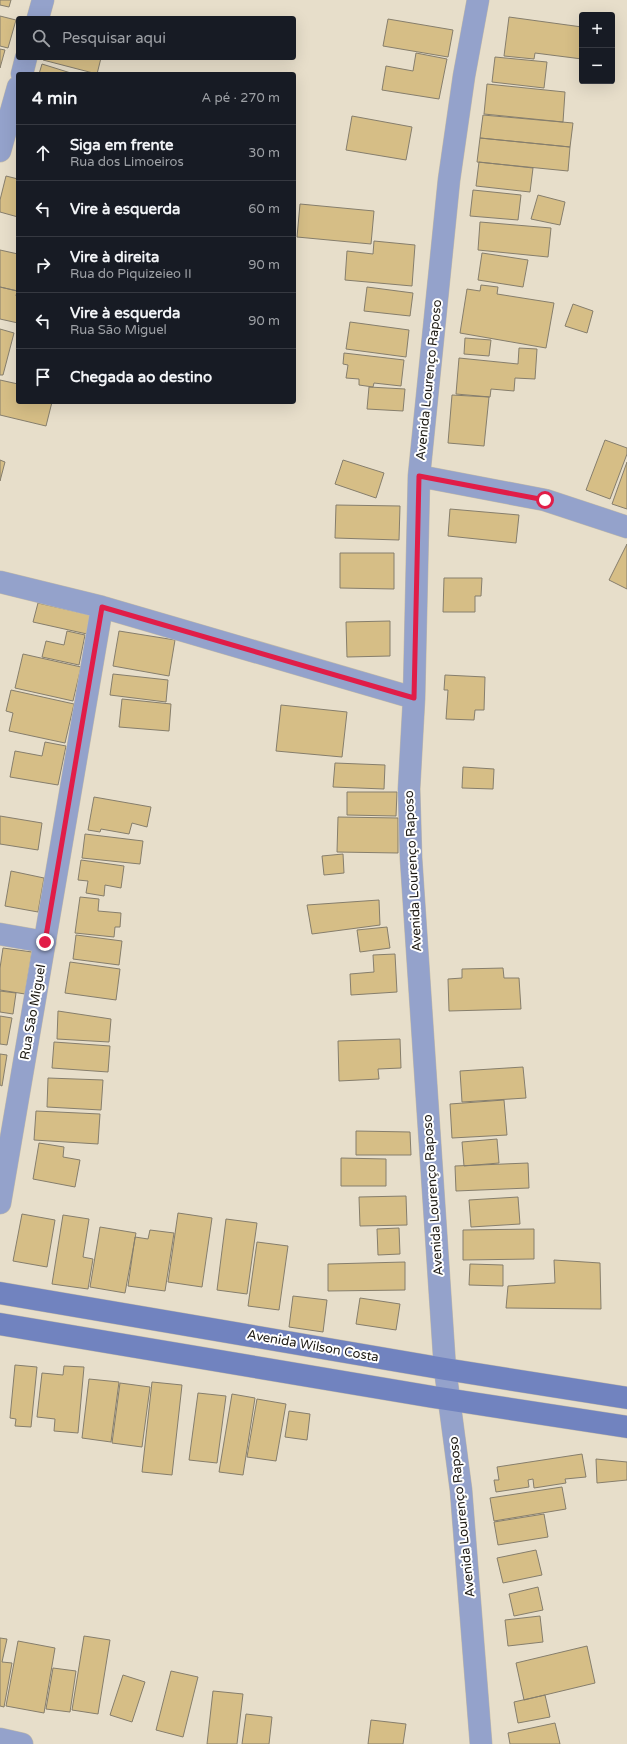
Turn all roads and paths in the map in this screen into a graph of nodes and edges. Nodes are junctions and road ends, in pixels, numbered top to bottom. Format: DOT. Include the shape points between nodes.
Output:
graph roads {
  1 [pos="43,0"];
  2 [pos="478,0"];
  3 [pos="39,16"];
  4 [pos="26,60"];
  5 [pos="22,72"];
  6 [pos="16,94"];
  7 [pos="0,151"];
  8 [pos="419,476"];
  9 [pos="627,527"];
  10 [pos="0,582"];
  11 [pos="102,607"];
  12 [pos="414,698"];
  13 [pos="0,934"];
  14 [pos="45,942"];
  15 [pos="0,1203"];
  16 [pos="0,1293"];
  17 [pos="0,1324"];
  18 [pos="445,1369"];
  19 [pos="627,1398"];
  20 [pos="449,1399"];
  21 [pos="627,1427"];
  22 [pos="0,1739"];
  23 [pos="22,1744"];
  24 [pos="481,1744"];
  1 -- 3 [label="street"];
  2 -- 8 [label="street, Avenida Lourenço Raposo" via="449,180"];
  4 -- 5 [label="street"];
  6 -- 7 [label="street"];
  8 -- 9 [label="street" via="545,500"];
  8 -- 12 [label="street, Avenida Lourenço Raposo"];
  10 -- 11 [label="street"];
  11 -- 12 [label="street"];
  11 -- 14 [label="street, Rua São Miguel"];
  12 -- 18 [label="street, Avenida Lourenço Raposo" via="408,789 411,858"];
  13 -- 14 [label="street"];
  14 -- 15 [label="street, Rua São Miguel"];
  16 -- 18 [label="street, Avenida Wilson Costa"];
  17 -- 20 [label="street"];
  18 -- 19 [label="street, Avenida Wilson Costa"];
  18 -- 20 [label="street, Avenida Lourenço Raposo"];
  20 -- 21 [label="street"];
  20 -- 24 [label="street, Avenida Lourenço Raposo" via="461,1490"];
  22 -- 23 [label="street"];
}
